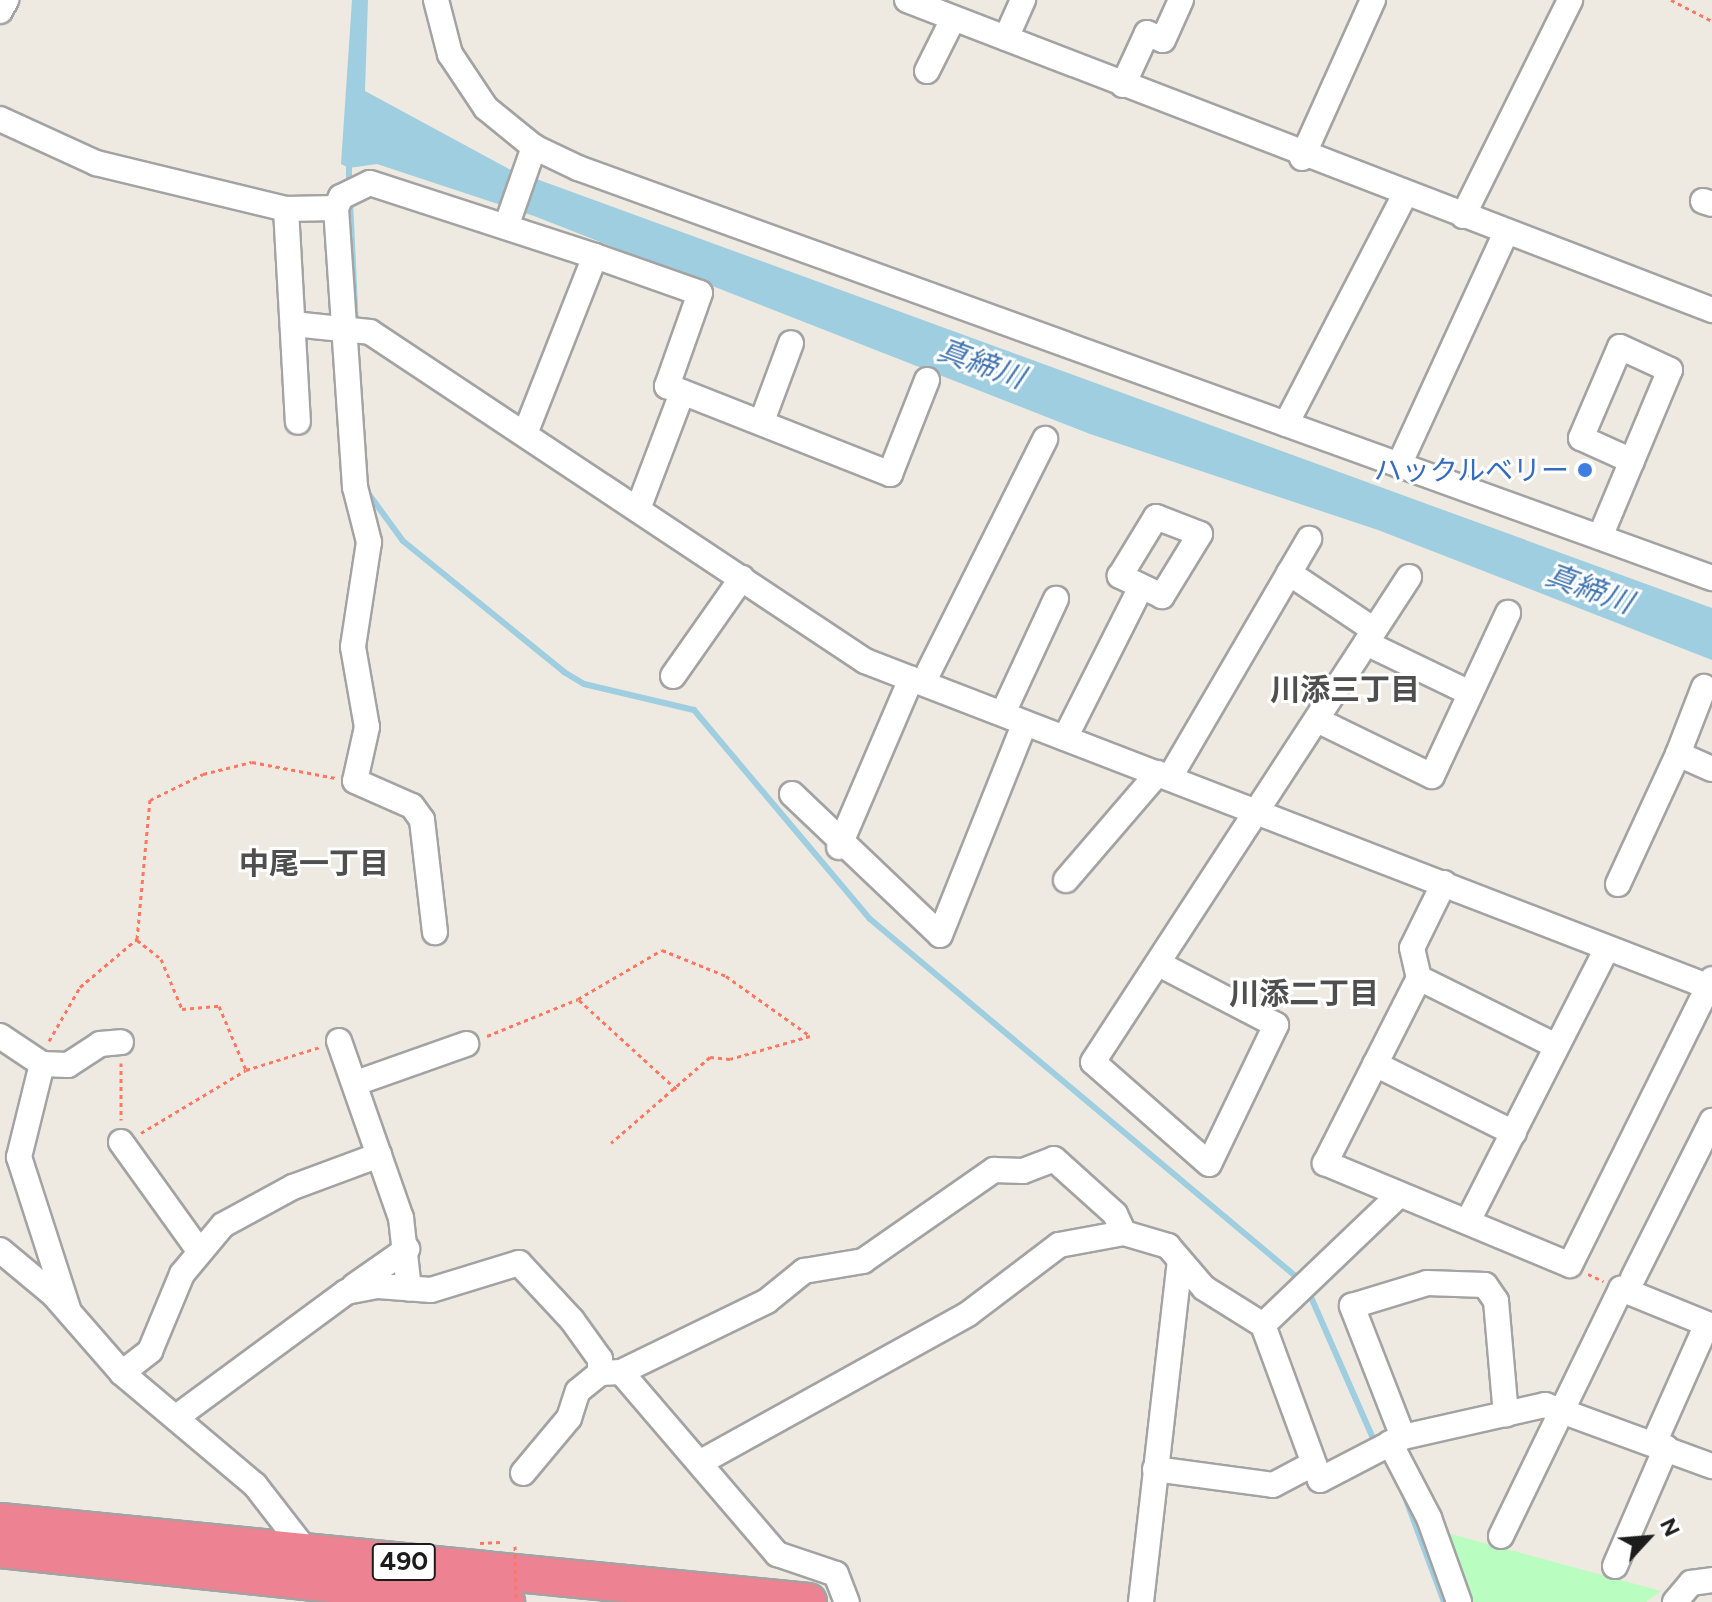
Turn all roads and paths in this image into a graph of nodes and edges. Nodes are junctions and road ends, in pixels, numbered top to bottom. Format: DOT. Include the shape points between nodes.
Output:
graph roads {
  1 [pos="6,0"];
  2 [pos="436,0"];
  3 [pos="907,0"];
  4 [pos="1023,0"];
  5 [pos="1181,0"];
  6 [pos="1373,0"];
  7 [pos="1570,0"];
  8 [pos="1671,0"];
  9 [pos="0,11"];
  10 [pos="953,19"];
  11 [pos="1712,21"];
  12 [pos="1006,38"];
  13 [pos="927,71"];
  14 [pos="1123,85"];
  15 [pos="0,119"];
  16 [pos="531,157"];
  17 [pos="1302,158"];
  18 [pos="1405,194"];
  19 [pos="345,197"];
  20 [pos="286,209"];
  21 [pos="1463,216"];
  22 [pos="507,221"];
  23 [pos="1506,232"];
  24 [pos="595,256"];
  25 [pos="1712,310"];
  26 [pos="293,324"];
  27 [pos="347,326"];
  28 [pos="791,343"];
  29 [pos="927,380"];
  30 [pos="682,393"];
  31 [pos="762,421"];
  32 [pos="298,422"];
  33 [pos="1286,424"];
  34 [pos="526,431"];
  35 [pos="1045,439"];
  36 [pos="1632,461"];
  37 [pos="1399,465"];
  38 [pos="638,509"];
  39 [pos="1600,537"];
  40 [pos="1309,539"];
  41 [pos="1289,573"];
  42 [pos="1409,577"];
  43 [pos="742,578"];
  44 [pos="1712,578"];
  45 [pos="1141,587"];
  46 [pos="1056,599"];
  47 [pos="1508,613"];
  48 [pos="1370,636"];
  49 [pos="673,676"];
  50 [pos="917,681"];
  51 [pos="1704,687"];
  52 [pos="1468,692"];
  53 [pos="1003,713"];
  54 [pos="1317,720"];
  55 [pos="1025,723"];
  56 [pos="1065,738"];
  57 [pos="1678,754"];
  58 [pos="1712,769"];
  59 [pos="1164,775"];
  60 [pos="355,781"];
  61 [pos="792,794"];
  62 [pos="1259,811"];
  63 [pos="839,847"];
  64 [pos="1066,880"];
  65 [pos="1444,883"];
  66 [pos="1618,884"];
  67 [pos="435,932"];
  68 [pos="137,939"];
  69 [pos="1607,948"];
  70 [pos="1159,964"];
  71 [pos="1419,978"];
  72 [pos="1711,984"];
  73 [pos="578,999"];
  74 [pos="0,1036"];
  75 [pos="339,1041"];
  76 [pos="121,1042"];
  77 [pos="466,1044"];
  78 [pos="1556,1046"];
  79 [pos="42,1064"];
  80 [pos="1375,1064"];
  81 [pos="246,1070"];
  82 [pos="356,1083"];
  83 [pos="676,1089"];
  84 [pos="1712,1121"];
  85 [pos="1514,1133"];
  86 [pos="121,1142"];
  87 [pos="611,1143"];
  88 [pos="379,1155"];
  89 [pos="1399,1195"];
  90 [pos="1468,1221"];
  91 [pos="1124,1233"];
  92 [pos="198,1249"];
  93 [pos="407,1249"];
  94 [pos="0,1250"];
  95 [pos="1180,1261"];
  96 [pos="1570,1265"];
  97 [pos="1627,1284"];
  98 [pos="409,1289"];
  99 [pos="346,1292"];
  100 [pos="70,1315"];
  101 [pos="1263,1325"];
  102 [pos="1710,1325"];
  103 [pos="122,1373"];
  104 [pos="611,1373"];
  105 [pos="1562,1409"];
  106 [pos="1506,1415"];
  107 [pos="178,1416"];
  108 [pos="1396,1440"];
  109 [pos="1660,1446"];
  110 [pos="701,1462"];
  111 [pos="1311,1465"];
  112 [pos="1712,1466"];
  113 [pos="1155,1469"];
  114 [pos="523,1473"];
  115 [pos="0,1522"];
  116 [pos="1501,1536"];
  117 [pos="515,1546"];
  118 [pos="0,1549"];
  119 [pos="306,1552"];
  120 [pos="1615,1566"];
  121 [pos="1712,1580"];
  122 [pos="349,1592"];
  123 [pos="429,1598"];
  124 [pos="506,1602"];
  125 [pos="516,1602"];
  126 [pos="808,1602"];
  127 [pos="847,1602"];
  128 [pos="1141,1602"];
  129 [pos="1459,1602"];
  130 [pos="1675,1602"];
  1 -- 9 [label="street"];
  2 -- 16 [label="street" via="468,85"];
  3 -- 10 [label="street"];
  4 -- 12 [label="street"];
  5 -- 14 [label="street" via="1163,40 1147,33"];
  6 -- 17 [label="street"];
  7 -- 21 [label="street"];
  8 -- 11 [label="path"];
  10 -- 12 [label="street"];
  10 -- 13 [label="street"];
  12 -- 14 [label="street"];
  14 -- 17 [label="street"];
  15 -- 20 [label="street" via="96,163"];
  16 -- 22 [label="street"];
  16 -- 33 [label="street"];
  17 -- 18 [label="street"];
  18 -- 21 [label="street"];
  18 -- 33 [label="street"];
  19 -- 20 [label="street"];
  19 -- 22 [label="street" via="389,187"];
  19 -- 27 [label="street"];
  20 -- 26 [label="street"];
  21 -- 23 [label="street"];
  22 -- 24 [label="street"];
  23 -- 25 [label="street"];
  23 -- 37 [label="street"];
  24 -- 30 [label="street" via="700,293 667,386"];
  24 -- 34 [label="street"];
  26 -- 27 [label="street"];
  26 -- 32 [label="street"];
  27 -- 34 [label="street" via="370,332"];
  27 -- 60 [label="street" via="355,487 369,542 353,647 367,727"];
  28 -- 31 [label="street"];
  29 -- 31 [label="street" via="890,474"];
  30 -- 31 [label="street"];
  30 -- 38 [label="street"];
  33 -- 37 [label="street"];
  34 -- 38 [label="street"];
  35 -- 50 [label="street"];
  36 -- 36 [label="street" via="1581,438 1620,347 1670,370"];
  36 -- 39 [label="street"];
  37 -- 39 [label="street"];
  38 -- 43 [label="street"];
  39 -- 44 [label="street"];
  40 -- 41 [label="street"];
  41 -- 48 [label="street"];
  41 -- 59 [label="street"];
  42 -- 48 [label="street"];
  43 -- 49 [label="street"];
  43 -- 50 [label="street" via="865,661"];
  45 -- 56 [label="street"];
  46 -- 53 [label="street"];
  47 -- 52 [label="street"];
  48 -- 52 [label="street"];
  48 -- 54 [label="street"];
  50 -- 53 [label="street"];
  50 -- 63 [label="street"];
  51 -- 57 [label="street"];
  52 -- 54 [label="street" via="1432,776"];
  53 -- 55 [label="street"];
  54 -- 62 [label="street"];
  55 -- 56 [label="street"];
  55 -- 63 [label="street" via="940,935"];
  56 -- 59 [label="street"];
  57 -- 58 [label="street"];
  57 -- 66 [label="street"];
  59 -- 62 [label="street"];
  59 -- 64 [label="street"];
  60 -- 67 [label="street" via="412,806 422,820"];
  60 -- 68 [label="path" via="252,762 203,774 150,800"];
  61 -- 63 [label="street"];
  62 -- 65 [label="street"];
  62 -- 70 [label="street"];
  65 -- 69 [label="street"];
  65 -- 71 [label="street" via="1412,948"];
  68 -- 79 [label="path" via="80,987 53,1026"];
  68 -- 81 [label="path" via="161,959 182,1009 219,1006"];
  69 -- 72 [label="street"];
  69 -- 78 [label="street"];
  70 -- 70 [label="street" via="1093,1062 1209,1164 1276,1025"];
  71 -- 78 [label="street"];
  71 -- 80 [label="street"];
  72 -- 96 [label="street"];
  73 -- 77 [label="path"];
  73 -- 83 [label="path"];
  73 -- 83 [label="path" via="662,950 679,951 810,1036 730,1059 720,1052"];
  74 -- 79 [label="street"];
  75 -- 81 [label="path"];
  75 -- 82 [label="street"];
  76 -- 79 [label="street" via="100,1044 68,1065"];
  76 -- 86 [label="path"];
  77 -- 82 [label="street"];
  78 -- 85 [label="street"];
  79 -- 100 [label="street" via="19,1157"];
  80 -- 85 [label="street"];
  80 -- 89 [label="street" via="1325,1163"];
  81 -- 86 [label="path"];
  82 -- 88 [label="street"];
  83 -- 87 [label="path"];
  84 -- 97 [label="street"];
  85 -- 90 [label="street"];
  86 -- 92 [label="street"];
  88 -- 92 [label="street" via="259,1204"];
  88 -- 93 [label="street"];
  89 -- 90 [label="street"];
  89 -- 101 [label="street"];
  90 -- 96 [label="street"];
  91 -- 95 [label="street" via="1145,1234"];
  91 -- 104 [label="street" via="1115,1214 1054,1159 1023,1171 994,1170 863,1261 804,1271 767,1301"];
  91 -- 110 [label="street" via="1059,1245 968,1314"];
  92 -- 103 [label="street" via="150,1351"];
  93 -- 98 [label="street"];
  93 -- 99 [label="street"];
  94 -- 100 [label="street"];
  95 -- 101 [label="street" via="1204,1288"];
  95 -- 113 [label="street"];
  96 -- 97 [label="path"];
  97 -- 102 [label="street"];
  97 -- 105 [label="street"];
  98 -- 99 [label="street"];
  98 -- 104 [label="street" via="431,1290 519,1263 572,1320"];
  99 -- 107 [label="street"];
  100 -- 103 [label="street"];
  101 -- 111 [label="street"];
  102 -- 109 [label="street"];
  103 -- 107 [label="street"];
  104 -- 110 [label="street"];
  104 -- 114 [label="street" via="578,1391 569,1418"];
  105 -- 106 [label="street"];
  105 -- 109 [label="street"];
  105 -- 116 [label="street"];
  106 -- 108 [label="street"];
  106 -- 108 [label="street" via="1496,1301 1485,1285 1427,1283 1352,1306"];
  107 -- 119 [label="street" via="255,1485"];
  108 -- 111 [label="street" via="1320,1480"];
  108 -- 129 [label="street"];
  109 -- 112 [label="street"];
  109 -- 120 [label="street"];
  110 -- 127 [label="street" via="777,1554 836,1574"];
  111 -- 113 [label="street" via="1273,1485"];
  113 -- 128 [label="street"];
  115 -- 119 [label="highway, 490"];
  117 -- 125 [label="path, bridge"];
  118 -- 122 [label="highway, 490"];
  119 -- 122 [label="street"];
  119 -- 126 [label="highway, 490"];
  121 -- 130 [label="street" via="1691,1583"];
  122 -- 123 [label="highway, 490"];
  123 -- 124 [label="highway, 490"];
}
